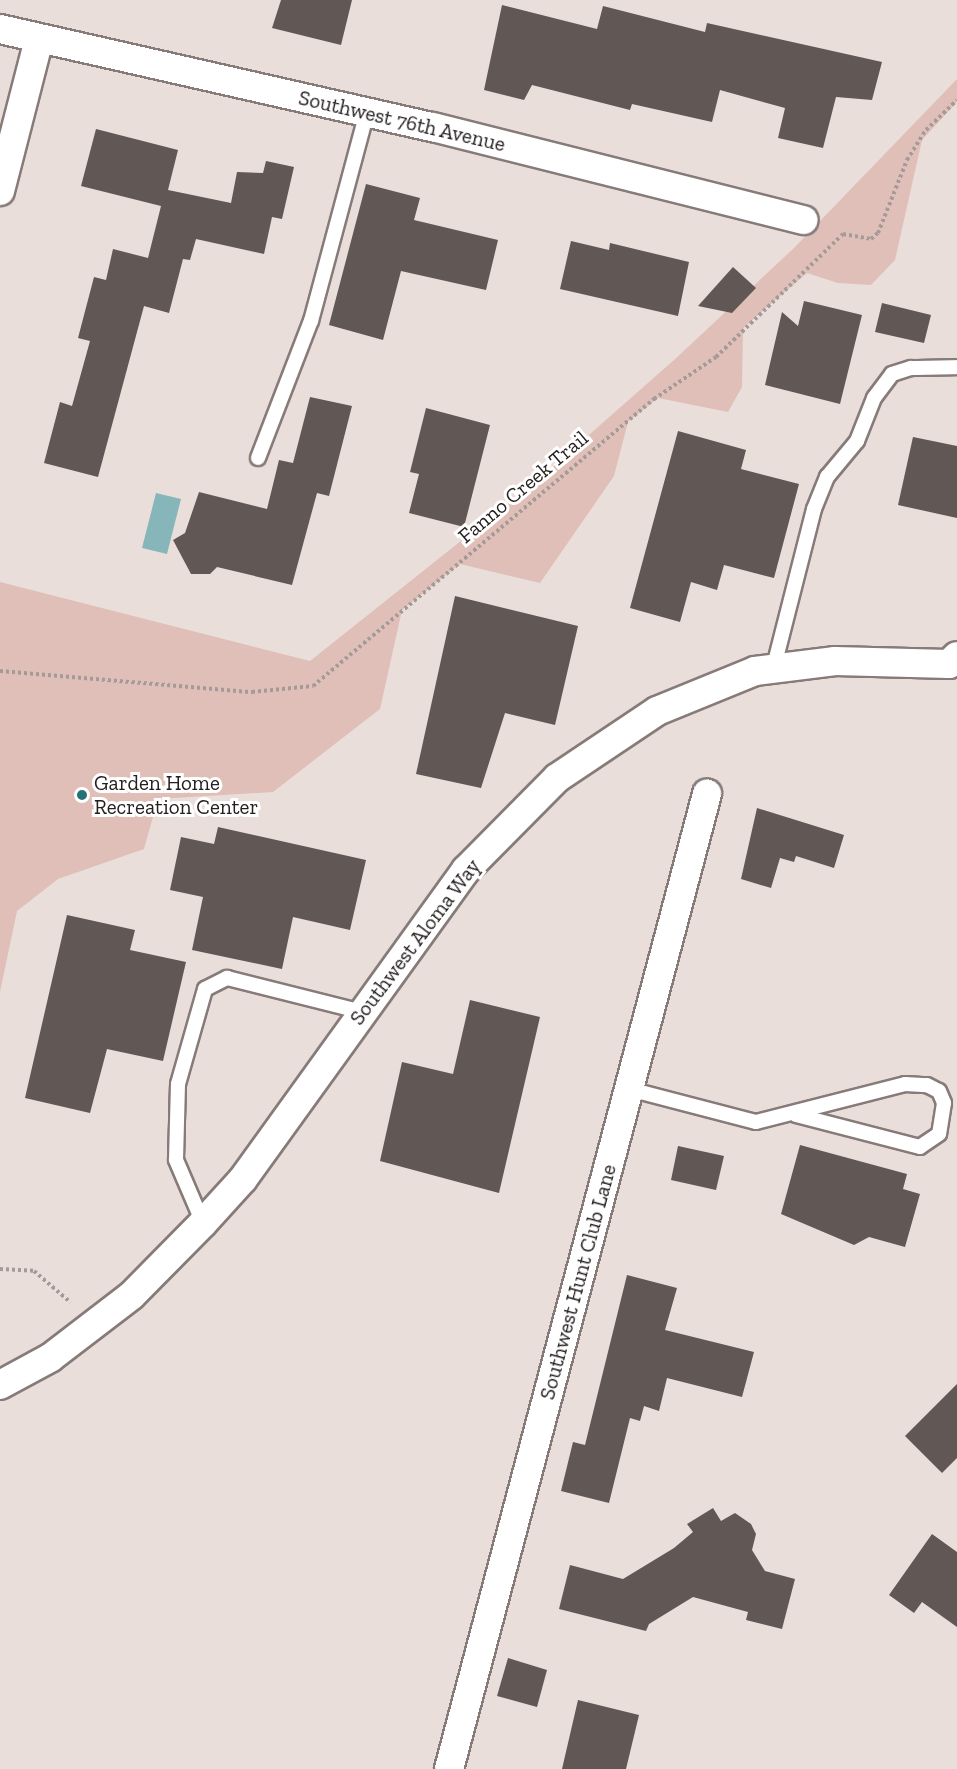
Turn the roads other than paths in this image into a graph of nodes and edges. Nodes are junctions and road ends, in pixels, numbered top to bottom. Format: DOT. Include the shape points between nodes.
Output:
graph roads {
  1 [pos="0,29"];
  2 [pos="39,39"];
  3 [pos="366,112"];
  4 [pos="0,191"];
  5 [pos="803,220"];
  6 [pos="957,367"];
  7 [pos="258,458"];
  8 [pos="954,665"];
  9 [pos="774,666"];
  10 [pos="706,794"];
  11 [pos="362,1012"];
  12 [pos="629,1089"];
  13 [pos="796,1115"];
  14 [pos="203,1223"];
  15 [pos="0,1385"];
  16 [pos="449,1769"];
  1 -- 2 [label="street, Southwest 76th Avenue"];
  2 -- 3 [label="street, Southwest 76th Avenue"];
  2 -- 4 [label="street"];
  3 -- 5 [label="street, Southwest 76th Avenue"];
  3 -- 7 [label="lane" via="311,321"];
  6 -- 9 [label="lane" via="911,368 892,374 874,398 857,441 827,477 814,509"];
  8 -- 9 [label="street, Southwest Aloma Way"];
  9 -- 11 [label="street, Southwest Aloma Way" via="657,711 557,778 466,870"];
  10 -- 12 [label="street, Southwest Hunt Club Lane"];
  11 -- 14 [label="street, Southwest Aloma Way" via="243,1179"];
  11 -- 14 [label="lane" via="227,978 205,989 178,1084 176,1160"];
  12 -- 13 [label="lane" via="744,1122"];
  12 -- 16 [label="street, Southwest Hunt Club Lane"];
  13 -- 13 [label="lane" via="905,1084 927,1085 939,1091 944,1103 939,1134 920,1147"];
  14 -- 15 [label="street, Southwest Aloma Way" via="132,1295 83,1333"];
}
